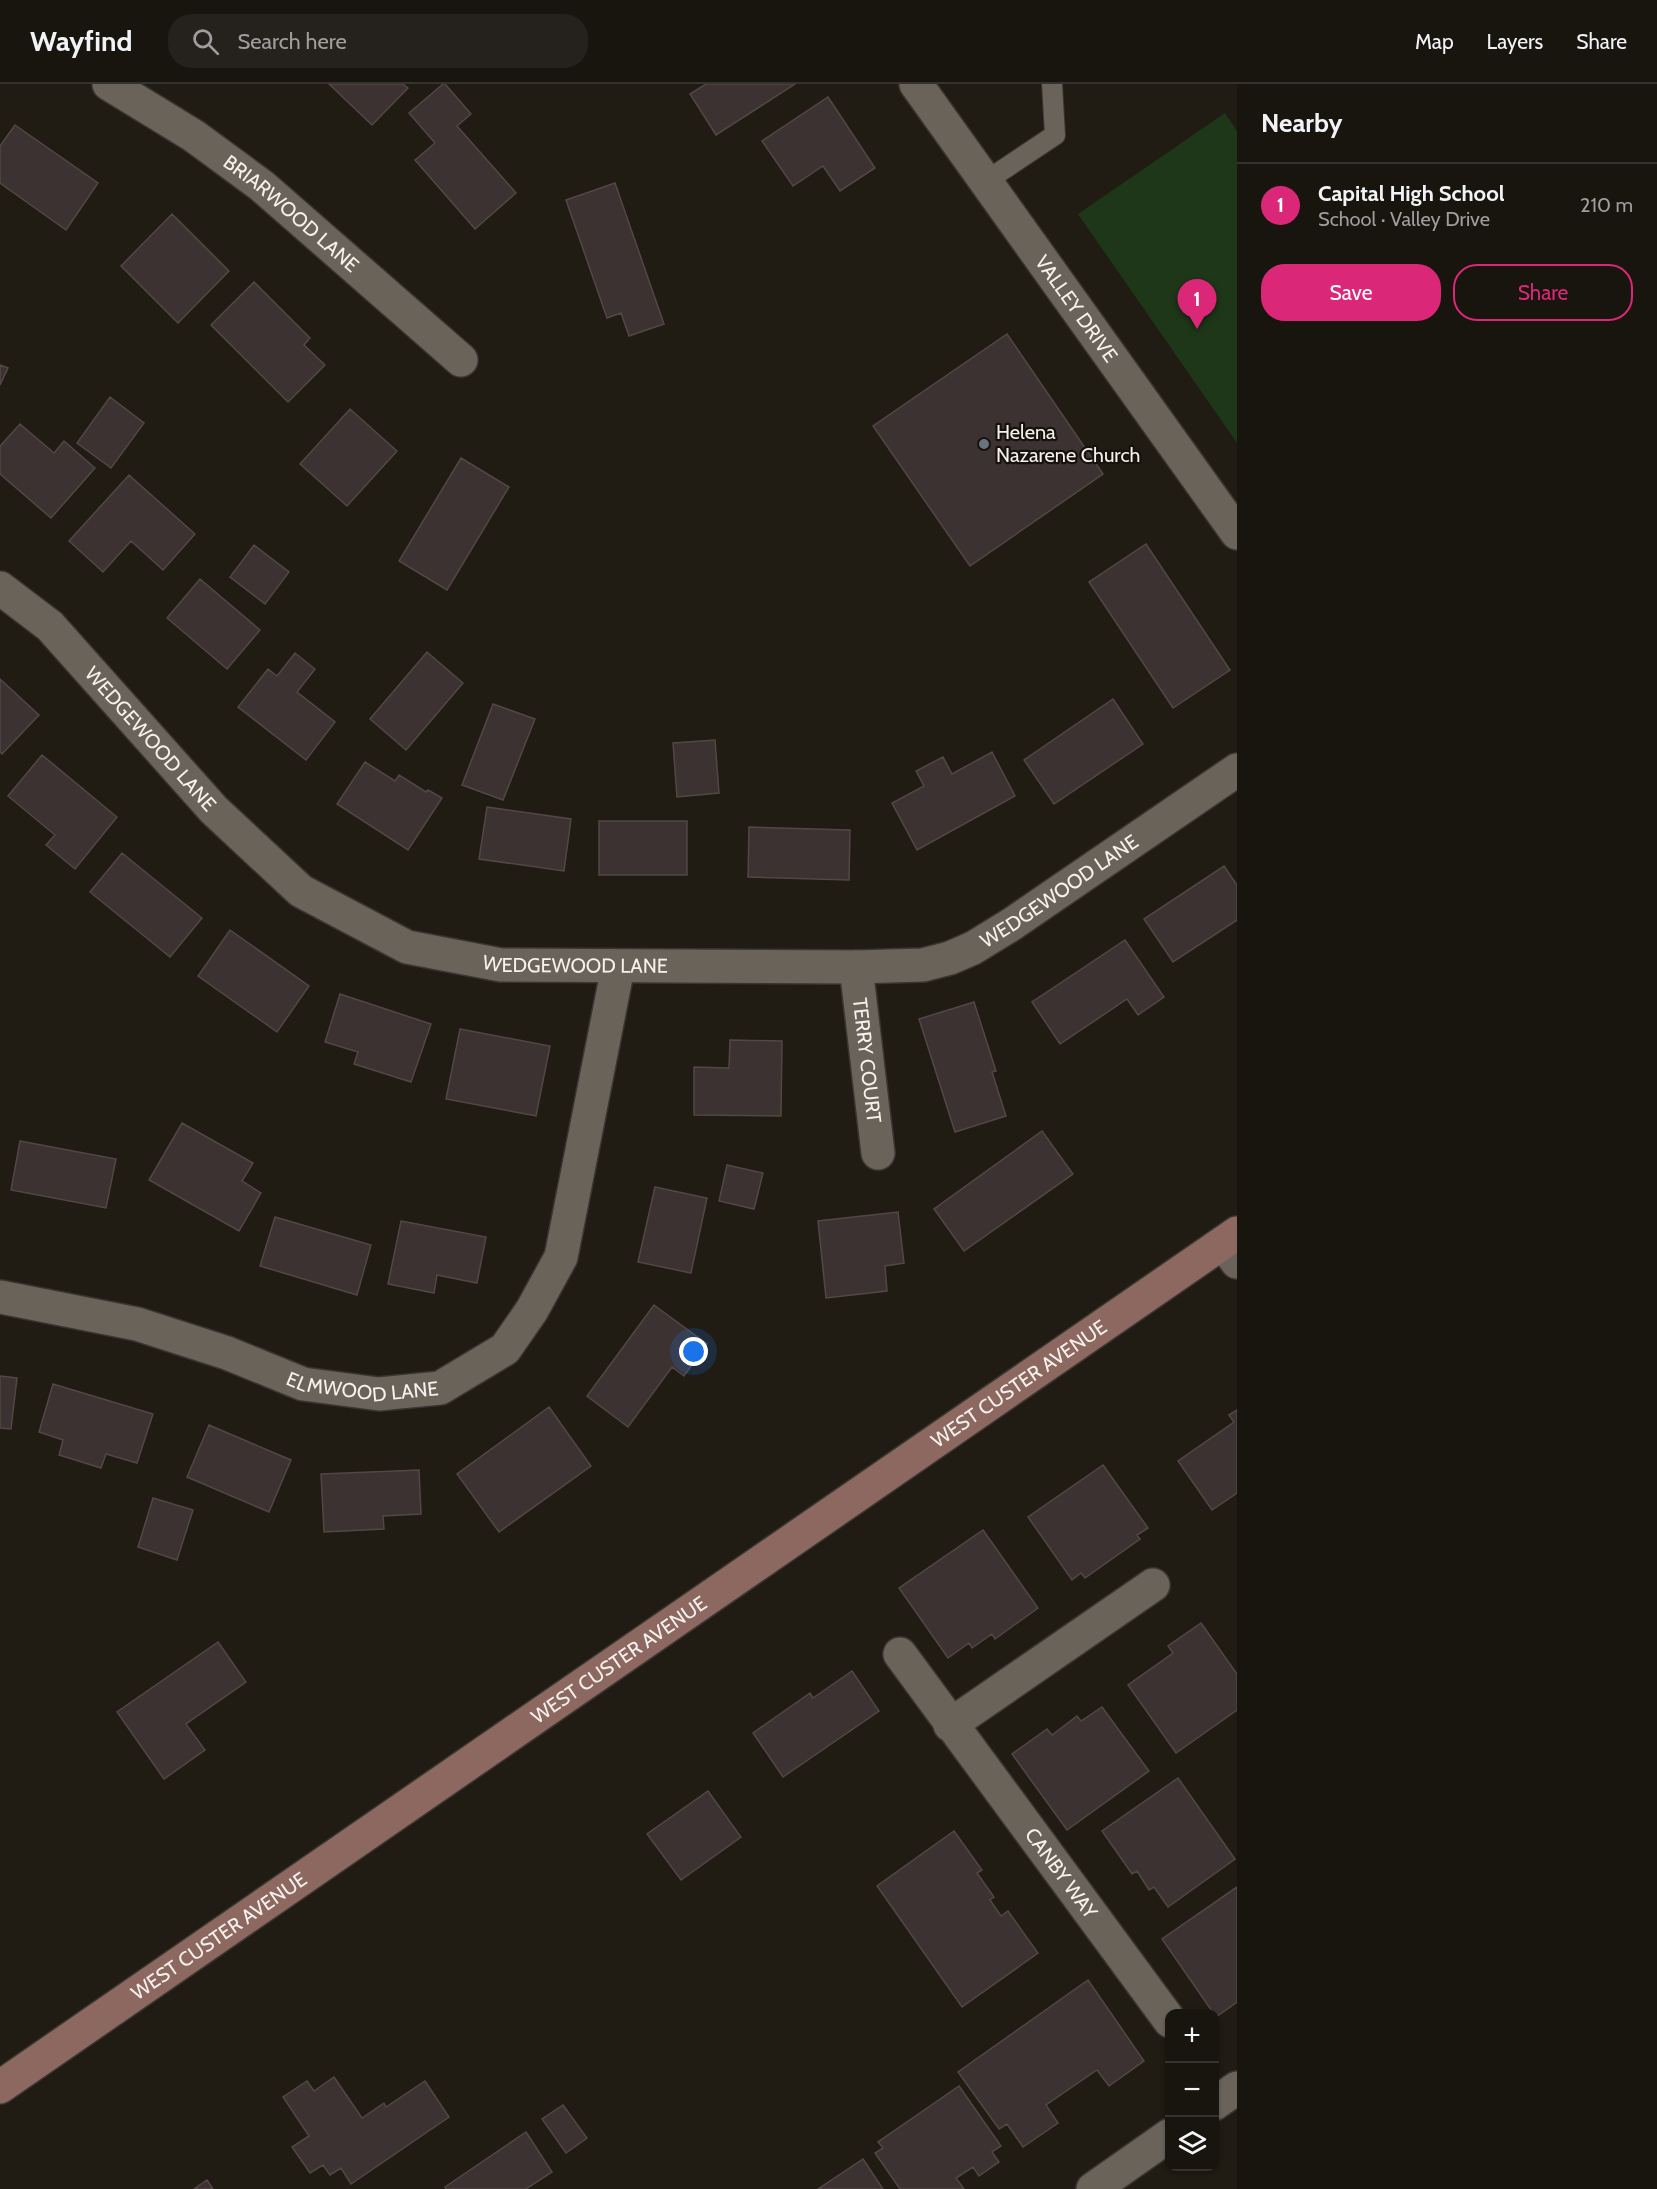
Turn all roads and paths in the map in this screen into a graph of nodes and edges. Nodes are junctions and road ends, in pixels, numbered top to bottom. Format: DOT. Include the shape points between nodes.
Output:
graph roads {
  1 [pos="109,84"];
  2 [pos="916,84"];
  3 [pos="1052,84"];
  4 [pos="986,182"];
  5 [pos="461,360"];
  6 [pos="1237,533"];
  7 [pos="0,588"];
  8 [pos="1237,770"];
  9 [pos="618,967"];
  10 [pos="856,967"];
  11 [pos="878,1154"];
  12 [pos="1232,1246"];
  13 [pos="0,1297"];
  14 [pos="1153,1585"];
  15 [pos="900,1654"];
  16 [pos="950,1725"];
  17 [pos="1165,2014"];
  18 [pos="0,2086"];
  19 [pos="1165,2139"];
  20 [pos="1093,2189"];
  1 -- 5 [label="street, BRIARWOOD LANE" via="194,136 262,186"];
  2 -- 4 [label="street, VALLEY DRIVE"];
  3 -- 4 [label="lane" via="1055,135"];
  4 -- 6 [label="street, VALLEY DRIVE"];
  7 -- 9 [label="street, WEDGEWOOD LANE" via="50,626 214,810 301,891 407,947 501,965"];
  8 -- 10 [label="street, WEDGEWOOD LANE" via="974,948 923,964"];
  9 -- 10 [label="street, WEDGEWOOD LANE"];
  9 -- 13 [label="street, ELMWOOD LANE" via="561,1257 505,1349 440,1388 379,1394 303,1384 227,1353 137,1324"];
  10 -- 11 [label="street, TERRY COURT"];
  12 -- 18 [label="main road, WEST CUSTER AVENUE"];
  14 -- 16 [label="street"];
  15 -- 16 [label="street, CANBY WAY"];
  16 -- 17 [label="street, CANBY WAY"];
  19 -- 20 [label="street"];
}
